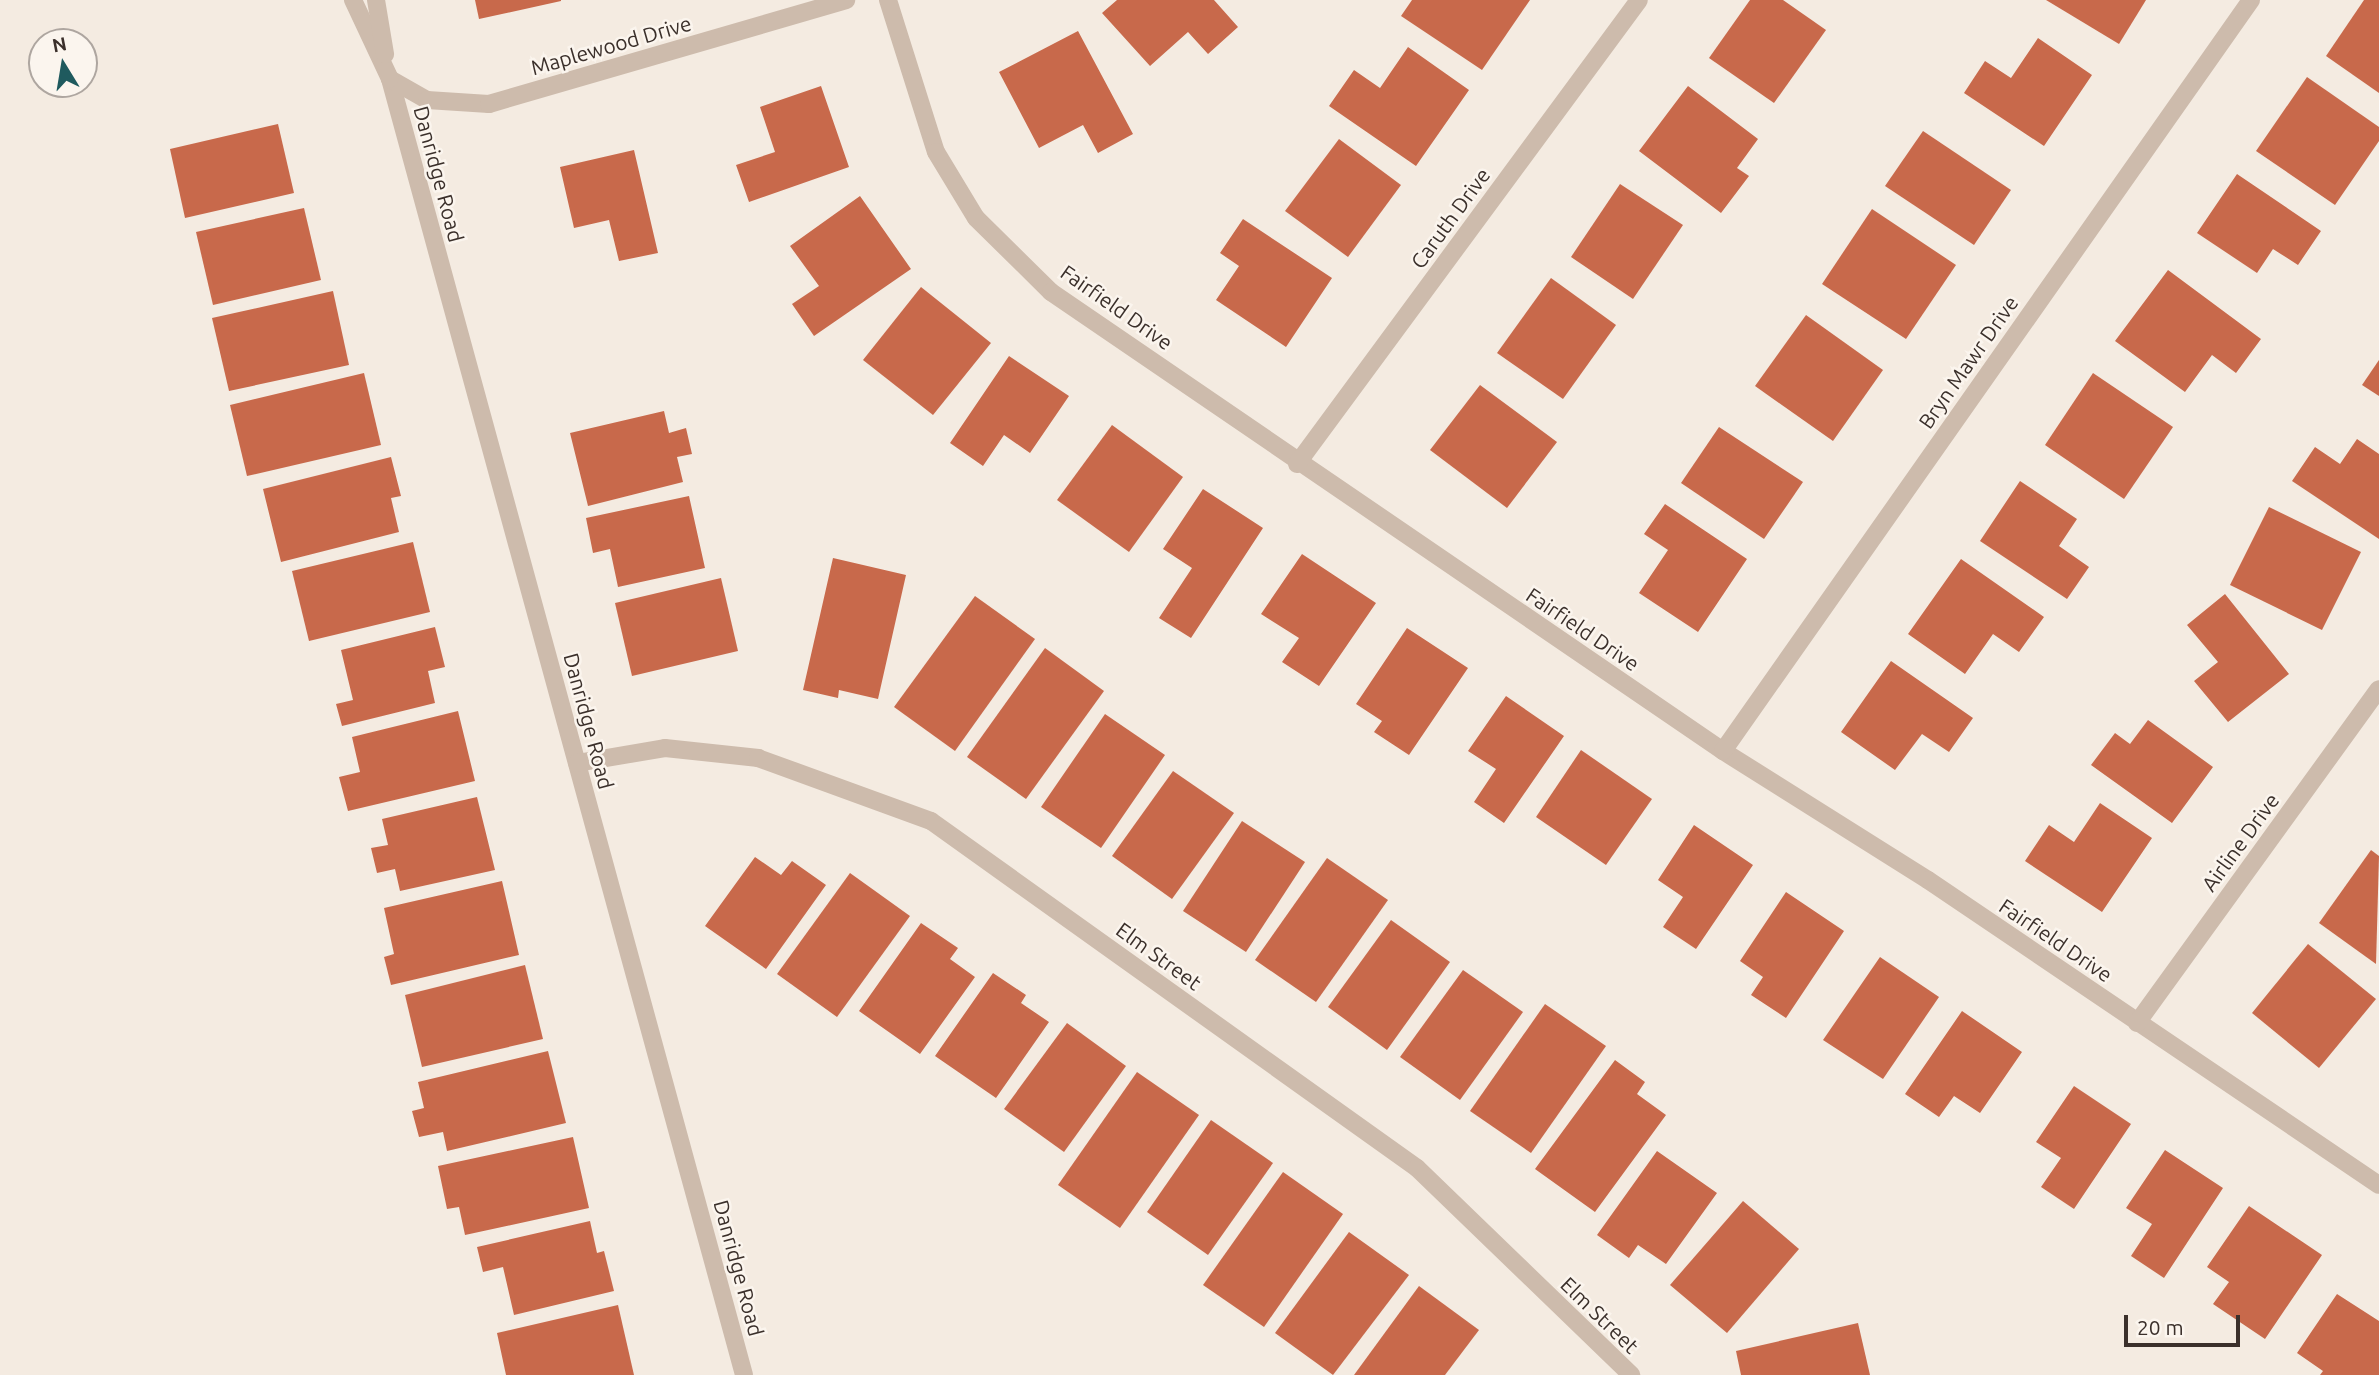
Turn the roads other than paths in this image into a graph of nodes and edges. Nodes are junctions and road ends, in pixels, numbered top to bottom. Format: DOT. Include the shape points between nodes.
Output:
graph roads {
  1 [pos="353,0"];
  2 [pos="376,0"];
  3 [pos="846,0"];
  4 [pos="888,0"];
  5 [pos="1639,0"];
  6 [pos="2251,0"];
  7 [pos="390,79"];
  8 [pos="1297,464"];
  9 [pos="2379,689"];
  10 [pos="1723,751"];
  11 [pos="577,763"];
  12 [pos="2137,1023"];
  13 [pos="2379,1185"];
  14 [pos="744,1375"];
  15 [pos="1631,1375"];
  1 -- 7 [label="street, Danridge Road"];
  2 -- 7 [label="street, Danridge Road"];
  3 -- 7 [label="street, Maplewood Drive" via="489,104 427,100"];
  4 -- 8 [label="street, Fairfield Drive" via="936,152 976,218 1051,292"];
  5 -- 8 [label="street, Caruth Drive"];
  6 -- 10 [label="street, Bryn Mawr Drive"];
  7 -- 11 [label="street, Danridge Road"];
  8 -- 10 [label="street, Fairfield Drive"];
  9 -- 12 [label="street, Airline Drive"];
  10 -- 12 [label="street, Fairfield Drive" via="1928,880"];
  11 -- 14 [label="street, Danridge Road"];
  11 -- 15 [label="street, Elm Street" via="665,748 758,758 931,821 1417,1168"];
  12 -- 13 [label="street, Fairfield Drive"];
}
